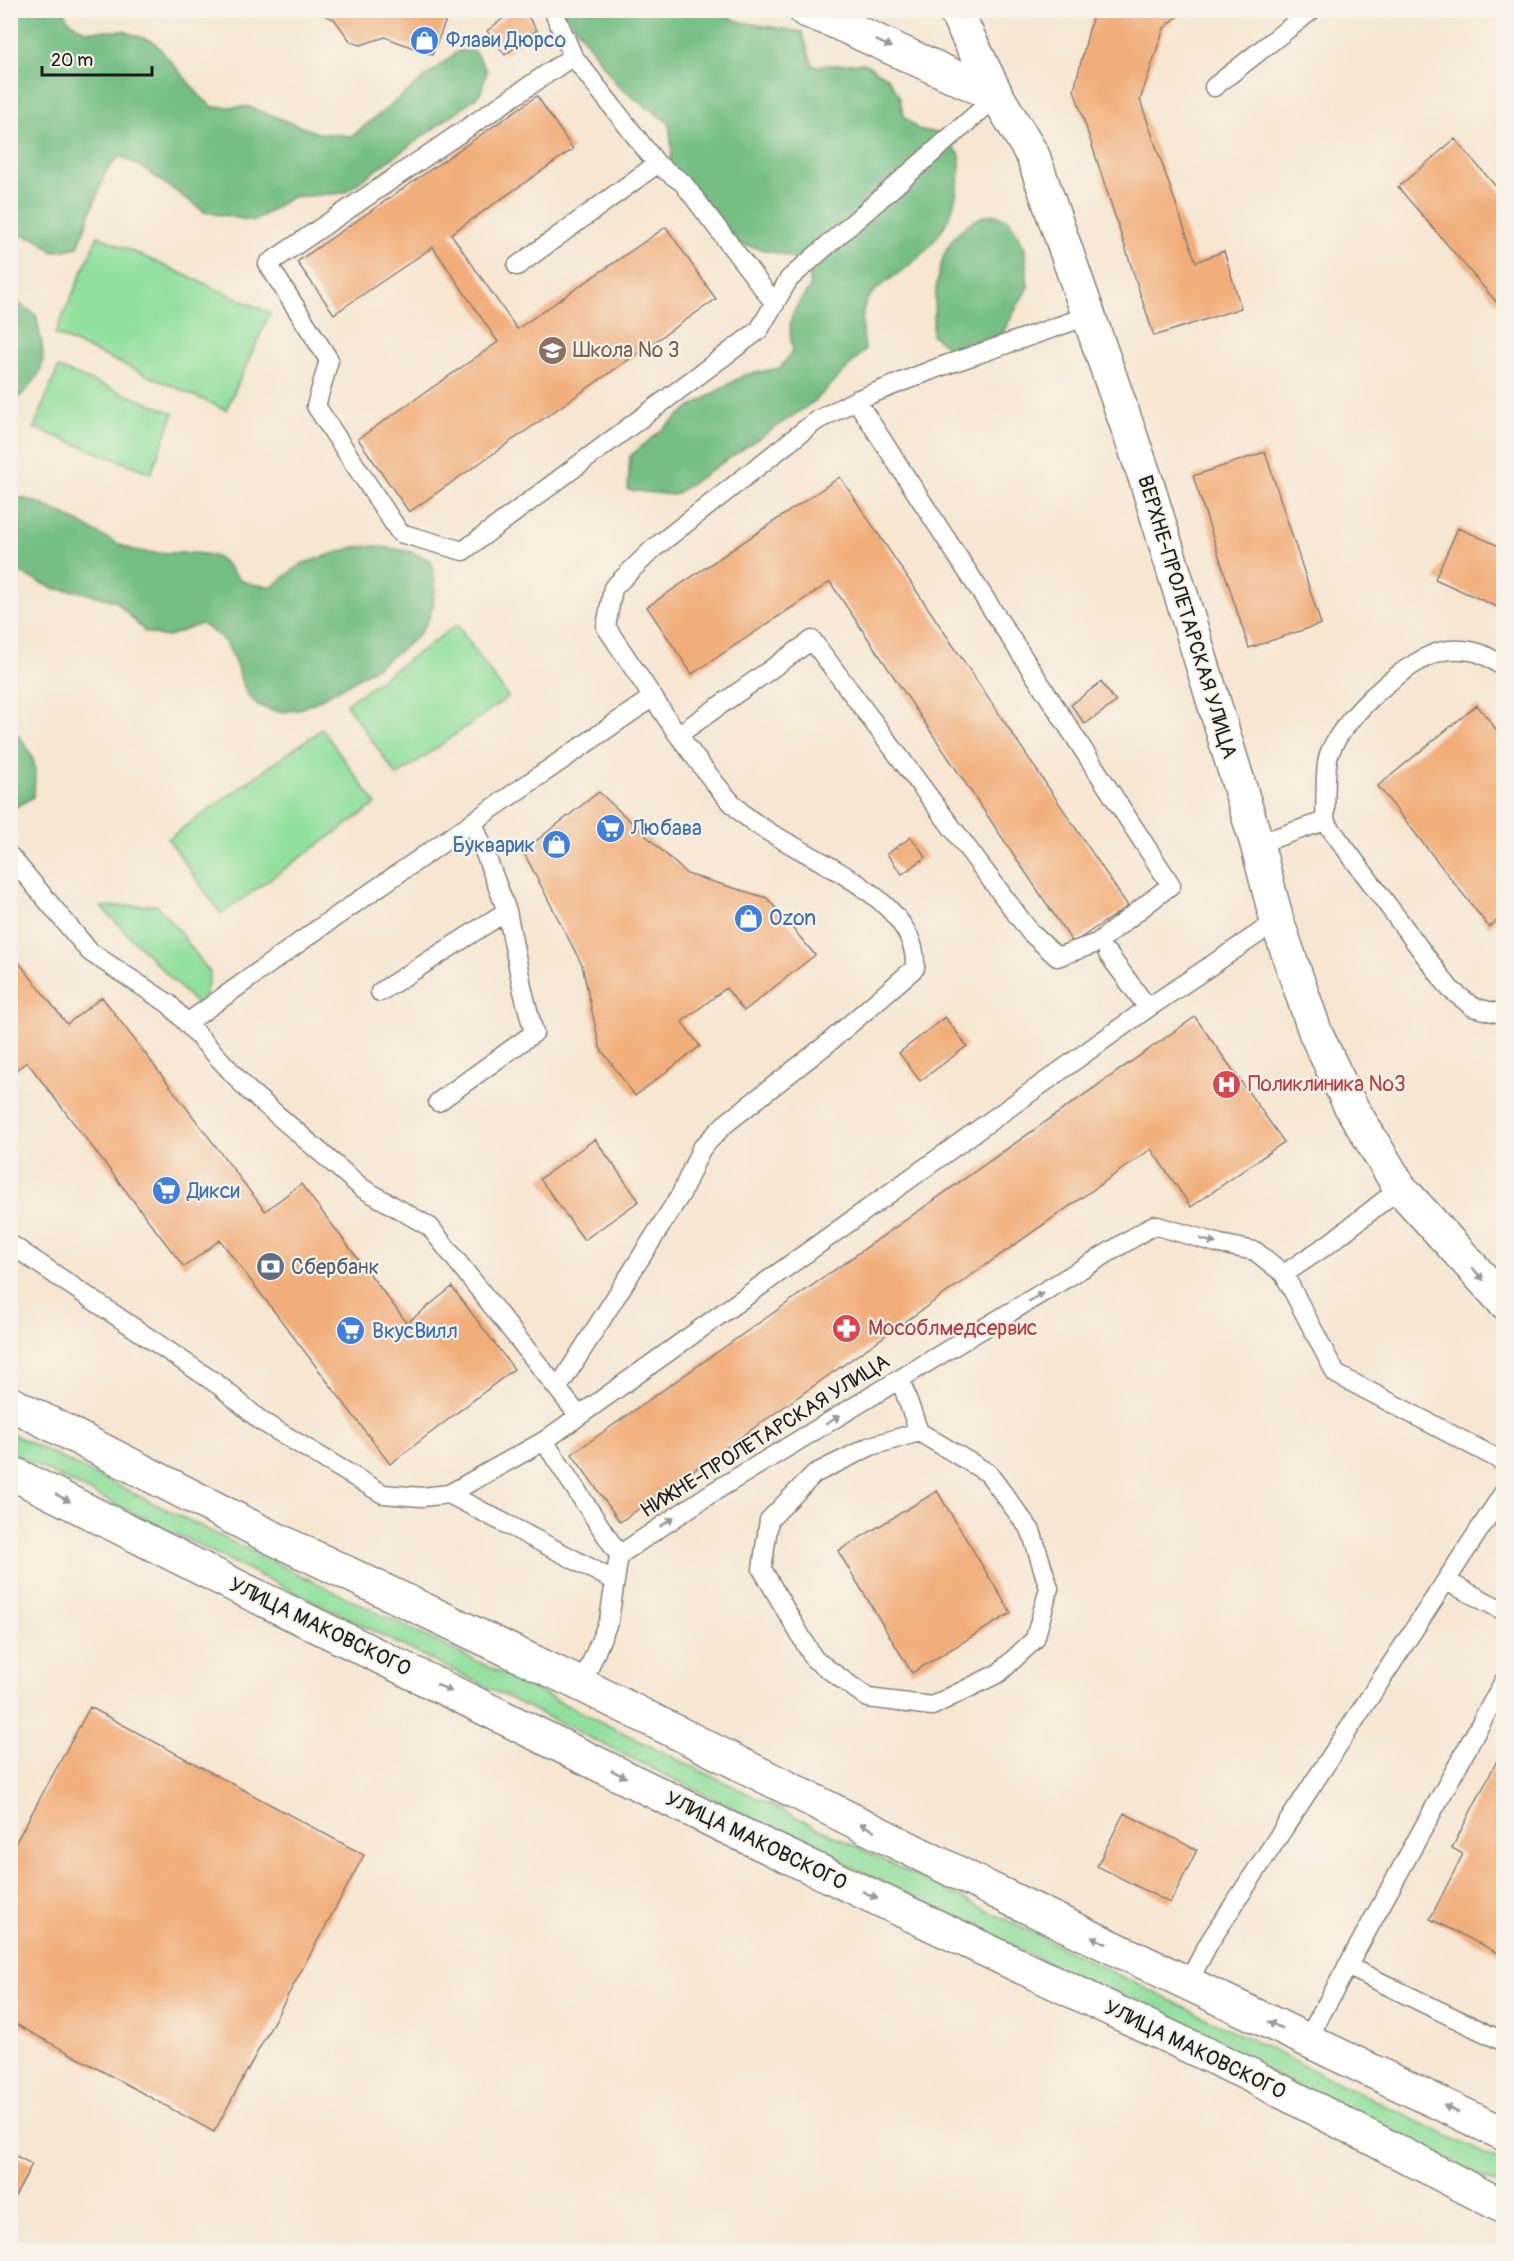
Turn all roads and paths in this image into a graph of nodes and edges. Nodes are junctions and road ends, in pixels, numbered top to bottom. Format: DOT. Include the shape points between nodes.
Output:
graph roads {
  1 [pos="553,10"];
  2 [pos="805,10"];
  3 [pos="956,10"];
  4 [pos="1312,10"];
  5 [pos="573,56"];
  6 [pos="1214,87"];
  7 [pos="997,96"];
  8 [pos="657,164"];
  9 [pos="517,266"];
  10 [pos="775,304"];
  11 [pos="1088,316"];
  12 [pos="856,400"];
  13 [pos="1503,668"];
  14 [pos="653,697"];
  15 [pos="678,735"];
  16 [pos="1325,821"];
  17 [pos="473,822"];
  18 [pos="1257,844"];
  19 [pos="10,856"];
  20 [pos="507,911"];
  21 [pos="1277,921"];
  22 [pos="1108,954"];
  23 [pos="380,992"];
  24 [pos="1148,1008"];
  25 [pos="1503,1009"];
  26 [pos="187,1023"];
  27 [pos="438,1102"];
  28 [pos="1400,1188"];
  29 [pos="10,1245"];
  30 [pos="1284,1274"];
  31 [pos="1503,1302"];
  32 [pos="900,1379"];
  33 [pos="558,1388"];
  34 [pos="10,1403"];
  35 [pos="579,1416"];
  36 [pos="919,1432"];
  37 [pos="544,1441"];
  38 [pos="1503,1462"];
  39 [pos="10,1472"];
  40 [pos="1503,1492"];
  41 [pos="449,1494"];
  42 [pos="619,1555"];
  43 [pos="615,1581"];
  44 [pos="1446,1581"];
  45 [pos="1503,1611"];
  46 [pos="1503,1681"];
  47 [pos="582,1685"];
  48 [pos="1347,1966"];
  49 [pos="1188,1983"];
  50 [pos="1307,2040"];
  51 [pos="1503,2042"];
  52 [pos="1503,2134"];
  53 [pos="1503,2207"];
  1 -- 5 [label="lane"];
  2 -- 7 [label="main road, one-way"];
  3 -- 7 [label="main road, ВЕРХНЕ-ПРОЛЕТАРСКАЯ УЛИЦА"];
  4 -- 6 [label="lane"];
  5 -- 8 [label="lane"];
  5 -- 10 [label="lane" via="268,264 329,360 316,406 399,533 463,551 759,330"];
  7 -- 10 [label="lane" via="789,279"];
  7 -- 11 [label="main road, ВЕРХНЕ-ПРОЛЕТАРСКАЯ УЛИЦА" via="1033,156"];
  8 -- 9 [label="lane"];
  8 -- 10 [label="lane" via="683,183"];
  11 -- 12 [label="lane"];
  11 -- 18 [label="main road, ВЕРХНЕ-ПРОЛЕТАРСКАЯ УЛИЦА" via="1146,480"];
  12 -- 14 [label="lane" via="816,421 653,549 613,588 606,627"];
  12 -- 15 [label="lane" via="1171,885 1097,943 1057,957 1030,932 812,640"];
  13 -- 16 [label="lane" via="1486,653 1449,650 1424,657 1366,701 1329,752"];
  14 -- 15 [label="lane"];
  14 -- 17 [label="lane"];
  15 -- 33 [label="lane" via="743,813 867,888 899,922 916,951 915,968 724,1125 701,1149 681,1194"];
  16 -- 18 [label="lane"];
  16 -- 25 [label="lane" via="1450,989 1473,1007 1497,1013"];
  17 -- 20 [label="lane"];
  17 -- 26 [label="lane"];
  18 -- 21 [label="main road, ВЕРХНЕ-ПРОЛЕТАРСКАЯ УЛИЦА"];
  19 -- 26 [label="lane" via="90,952 169,1004"];
  20 -- 23 [label="lane"];
  20 -- 27 [label="lane" via="534,1033"];
  21 -- 24 [label="lane"];
  21 -- 28 [label="main road, ВЕРХНЕ-ПРОЛЕТАРСКАЯ УЛИЦА" via="1316,1035 1350,1105"];
  22 -- 24 [label="lane"];
  24 -- 35 [label="lane"];
  26 -- 33 [label="lane" via="248,1089 362,1188 430,1227"];
  28 -- 30 [label="lane"];
  28 -- 31 [label="main road, ВЕРХНЕ-ПРОЛЕТАРСКАЯ УЛИЦА, one-way"];
  29 -- 41 [label="lane" via="335,1467 383,1494"];
  32 -- 30 [label="lane, НИЖНЕ-ПРОЛЕТАРСКАЯ УЛИЦА, one-way" via="1154,1225 1255,1251"];
  30 -- 38 [label="lane" via="1336,1374"];
  32 -- 36 [label="lane"];
  42 -- 32 [label="lane, НИЖНЕ-ПРОЛЕТАРСКАЯ УЛИЦА, one-way" via="710,1494"];
  33 -- 35 [label="lane"];
  34 -- 47 [label="main road" via="267,1535"];
  35 -- 37 [label="lane"];
  36 -- 36 [label="lane" via="871,1446 814,1474 769,1520 762,1569 814,1659 868,1698 932,1706 999,1673 1035,1639 1049,1588 1031,1531 988,1473"];
  37 -- 41 [label="lane"];
  37 -- 42 [label="lane"];
  39 -- 53 [label="main road, УЛИЦА МАКОВСКОГО, one-way" via="713,1821 1250,2075"];
  40 -- 44 [label="lane"];
  41 -- 43 [label="lane"];
  42 -- 43 [label="lane"];
  43 -- 47 [label="lane" via="609,1620"];
  44 -- 45 [label="lane"];
  44 -- 49 [label="lane" via="1210,1941"];
  46 -- 48 [label="lane"];
  49 -- 47 [label="main road, one-way"];
  48 -- 50 [label="lane"];
  48 -- 51 [label="lane"];
  50 -- 49 [label="main road, one-way"];
  52 -- 50 [label="main road, one-way"];
}
